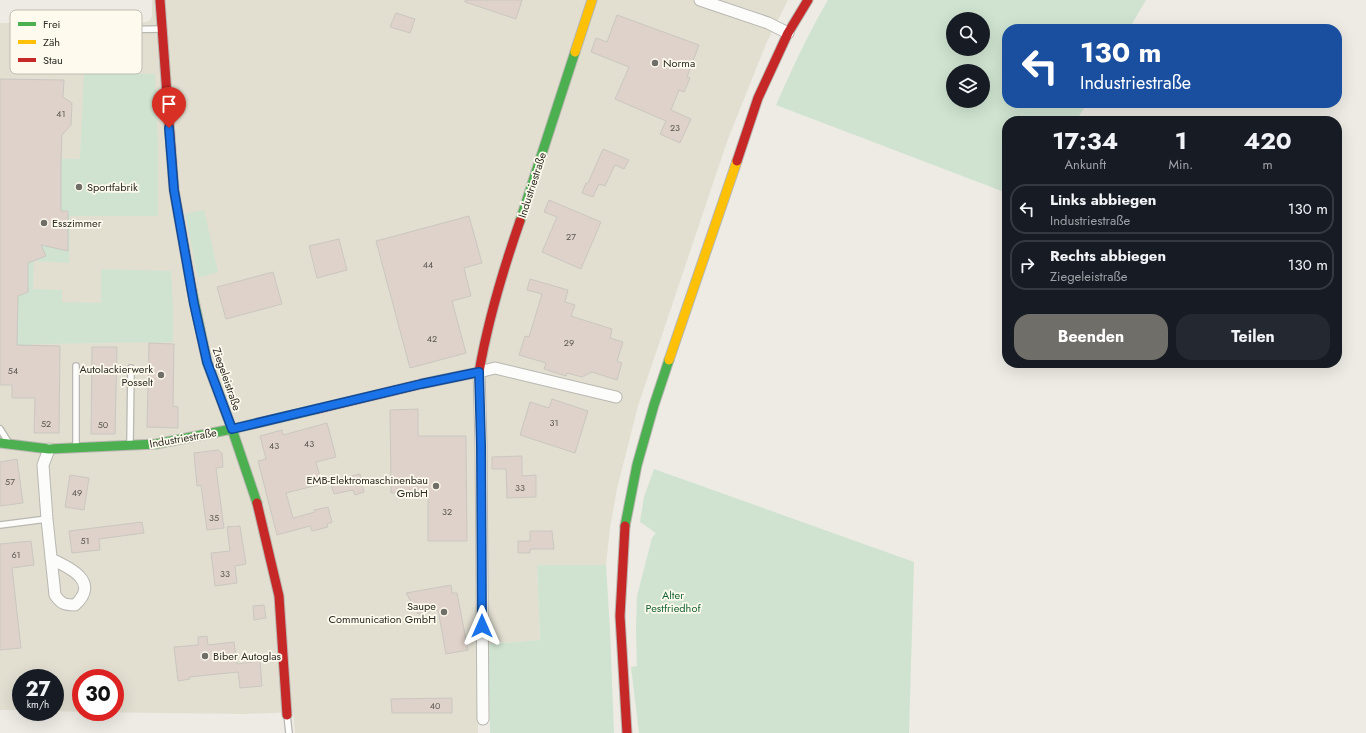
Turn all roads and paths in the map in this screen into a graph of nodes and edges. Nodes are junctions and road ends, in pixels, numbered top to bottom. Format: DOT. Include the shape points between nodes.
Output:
graph roads {
  1 [pos="160,0"];
  2 [pos="592,0"];
  3 [pos="700,0"];
  4 [pos="808,0"];
  5 [pos="142,29"];
  6 [pos="162,29"];
  7 [pos="788,33"];
  8 [pos="76,366"];
  9 [pos="131,368"];
  10 [pos="479,372"];
  11 [pos="616,397"];
  12 [pos="0,429"];
  13 [pos="232,429"];
  14 [pos="4,444"];
  15 [pos="130,446"];
  16 [pos="49,448"];
  17 [pos="76,448"];
  18 [pos="47,519"];
  19 [pos="0,525"];
  20 [pos="51,559"];
  21 [pos="288,716"];
  22 [pos="483,719"];
  23 [pos="289,733"];
  24 [pos="627,733"];
  1 -- 6 [label="street, Ziegeleistraße"];
  2 -- 10 [label="street, Industriestraße" via="506,262 485,337"];
  3 -- 7 [label="street" via="768,23"];
  4 -- 7 [label="street"];
  5 -- 6 [label="lane"];
  6 -- 13 [label="street, Ziegeleistraße" via="174,190 191,288 207,362"];
  7 -- 24 [label="street" via="756,104 654,405 637,465 625,523 620,616"];
  8 -- 17 [label="lane"];
  9 -- 15 [label="lane"];
  10 -- 11 [label="street, Industriestraße" via="495,368"];
  10 -- 13 [label="street, Industriestraße"];
  10 -- 22 [label="street, Industriestraße"];
  12 -- 14 [label="lane"];
  13 -- 15 [label="street, Industriestraße" via="156,444"];
  13 -- 21 [label="street, Ziegeleistraße" via="259,508 279,596"];
  14 -- 16 [label="street, Industriestraße"];
  15 -- 17 [label="street, Industriestraße"];
  16 -- 17 [label="street, Industriestraße"];
  16 -- 18 [label="street" via="43,465"];
  18 -- 19 [label="lane"];
  18 -- 20 [label="street"];
  21 -- 23 [label="lane, Ziegeleistraße"];
}
